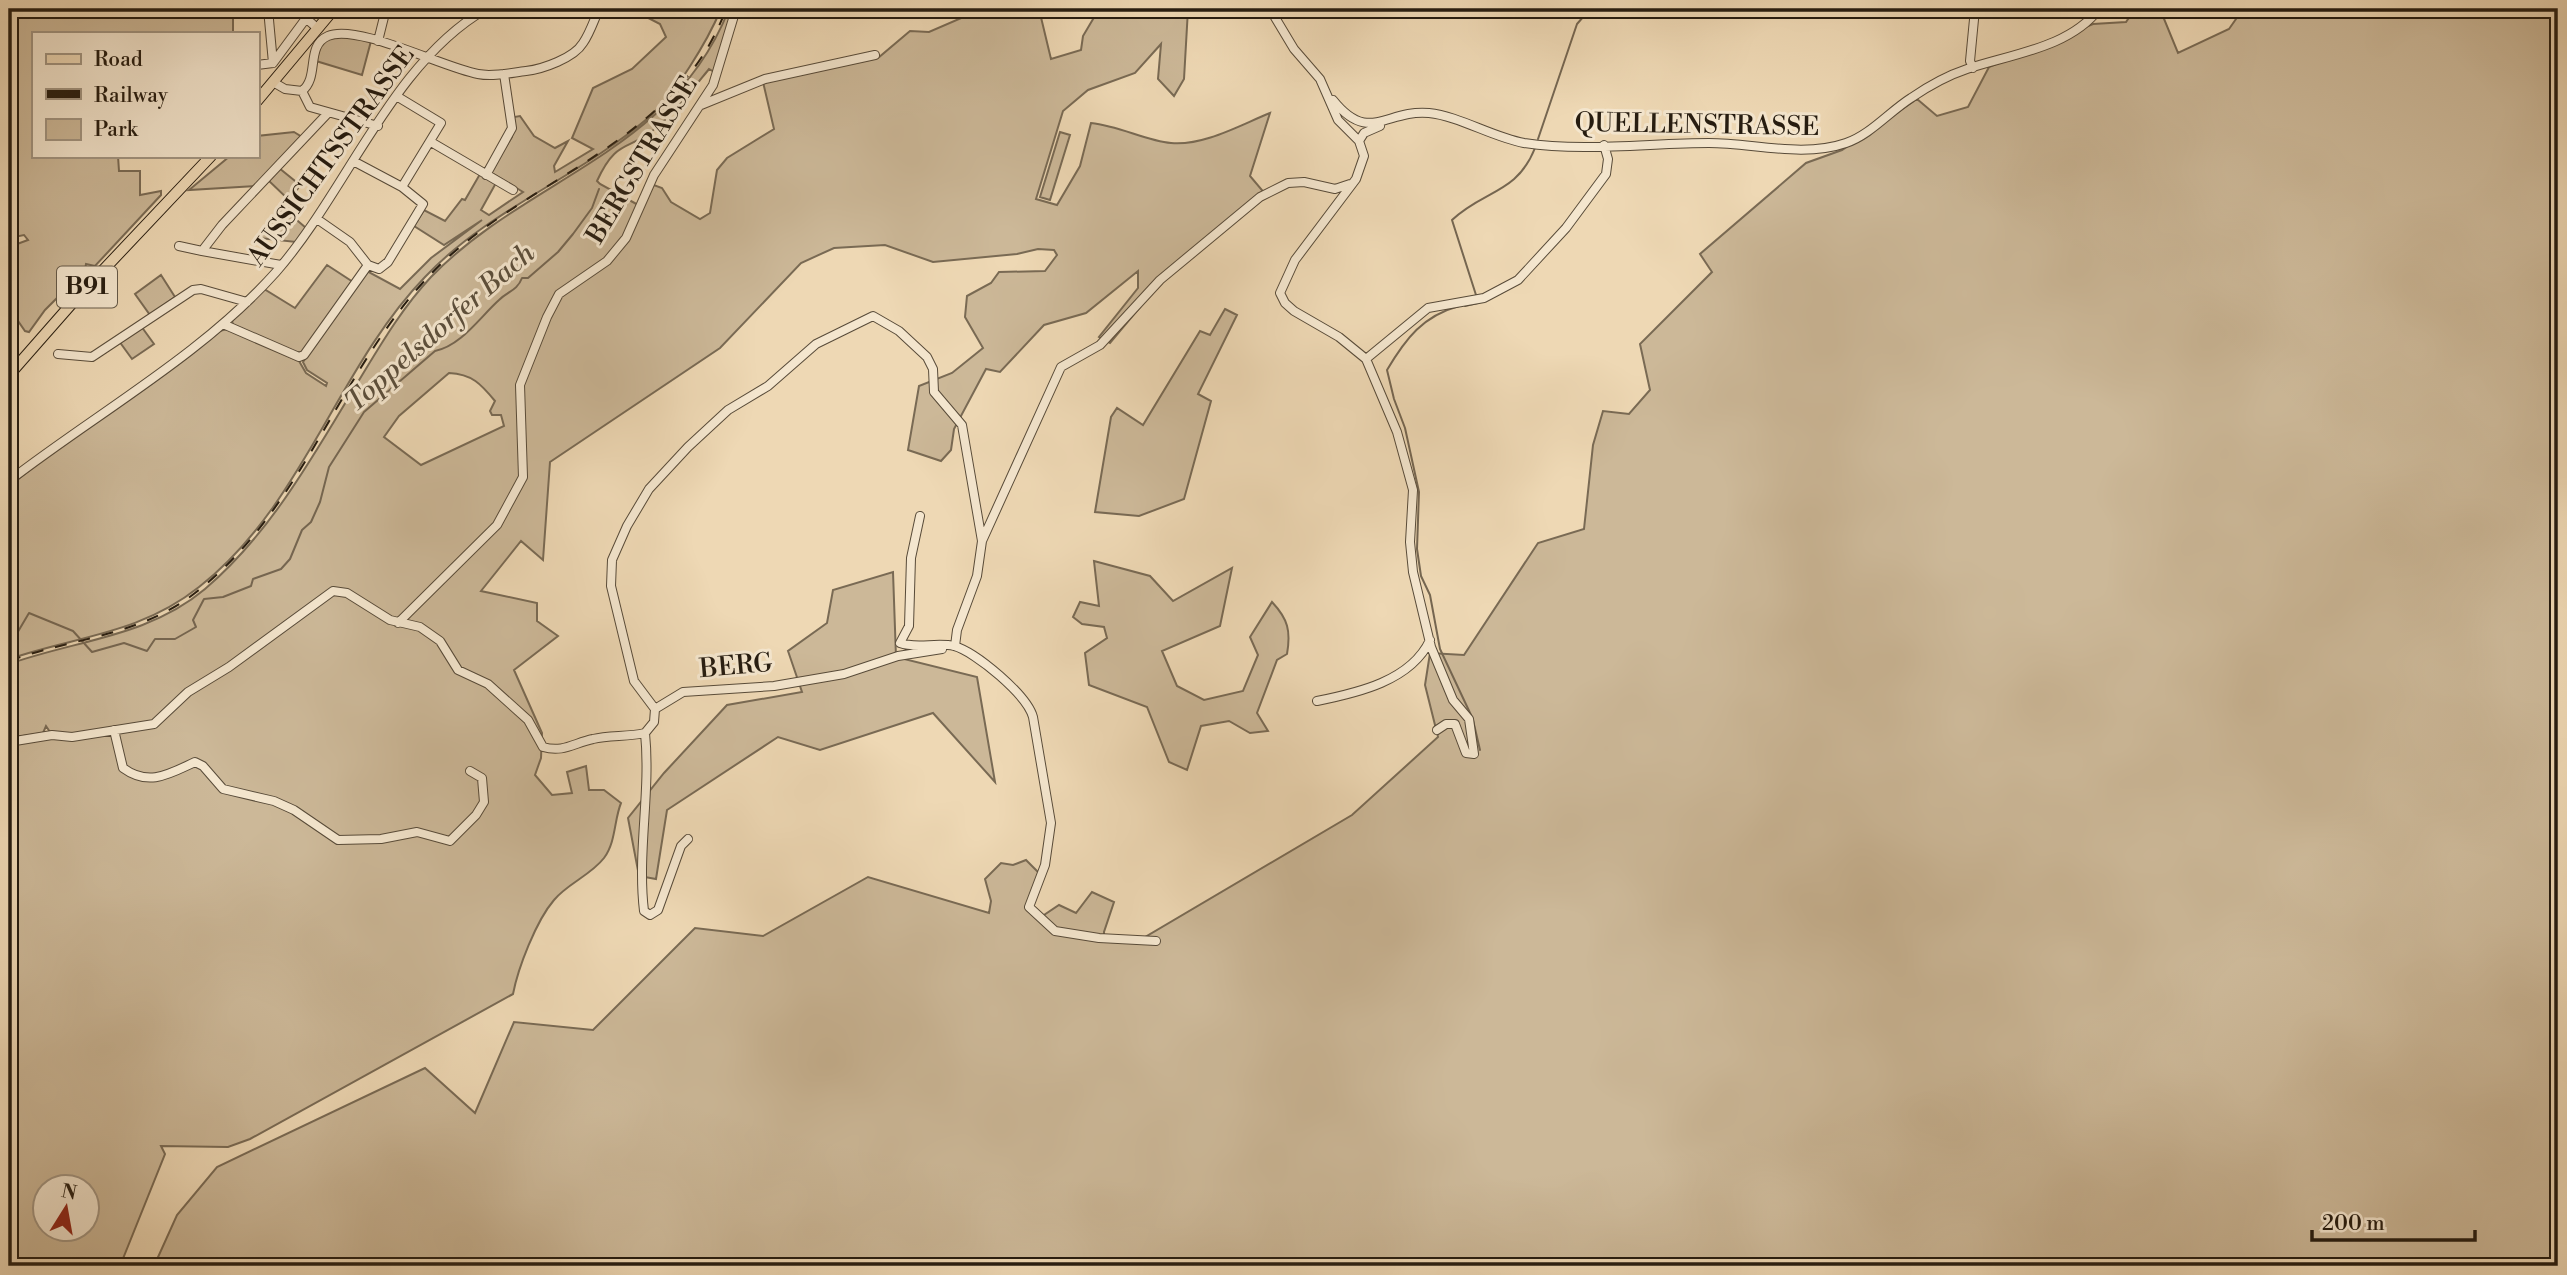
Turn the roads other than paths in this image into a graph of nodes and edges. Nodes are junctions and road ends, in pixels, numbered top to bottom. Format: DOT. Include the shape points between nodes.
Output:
graph roads {
  1 [pos="268,9"];
  2 [pos="334,9"];
  3 [pos="386,9"];
  4 [pos="486,9"];
  5 [pos="599,9"];
  6 [pos="736,9"];
  7 [pos="1269,9"];
  8 [pos="1975,9"];
  9 [pos="2099,9"];
  10 [pos="306,13"];
  11 [pos="317,28"];
  12 [pos="378,41"];
  13 [pos="875,55"];
  14 [pos="428,58"];
  15 [pos="273,63"];
  16 [pos="259,65"];
  17 [pos="1973,68"];
  18 [pos="504,74"];
  19 [pos="273,82"];
  20 [pos="302,91"];
  21 [pos="1330,96"];
  22 [pos="398,97"];
  23 [pos="259,99"];
  24 [pos="701,105"];
  25 [pos="328,113"];
  26 [pos="1389,121"];
  27 [pos="378,125"];
  28 [pos="1359,141"];
  29 [pos="431,142"];
  30 [pos="1604,145"];
  31 [pos="209,158"];
  32 [pos="355,162"];
  33 [pos="486,175"];
  34 [pos="1352,183"];
  35 [pos="402,187"];
  36 [pos="513,190"];
  37 [pos="317,219"];
  38 [pos="179,246"];
  39 [pos="202,251"];
  40 [pos="281,265"];
  41 [pos="368,265"];
  42 [pos="247,302"];
  43 [pos="223,324"];
  44 [pos="1358,351"];
  45 [pos="1373,352"];
  46 [pos="58,354"];
  47 [pos="1366,359"];
  48 [pos="9,375"];
  49 [pos="9,481"];
  50 [pos="920,516"];
  51 [pos="982,541"];
  52 [pos="398,623"];
  53 [pos="1430,640"];
  54 [pos="955,646"];
  55 [pos="1317,701"];
  56 [pos="655,709"];
  57 [pos="114,730"];
  58 [pos="1437,730"];
  59 [pos="645,733"];
  60 [pos="9,742"];
  61 [pos="470,771"];
  62 [pos="688,839"];
  63 [pos="1156,941"];
  1 -- 15 [label="street"];
  2 -- 11 [label="main road"];
  3 -- 12 [label="street"];
  4 -- 14 [label="street, AUSSICHTSSTRASSE" via="456,28"];
  5 -- 18 [label="street" via="576,50 541,67"];
  6 -- 24 [label="street, BERGSTRASSE" via="717,74"];
  7 -- 21 [label="street"];
  8 -- 17 [label="street"];
  9 -- 17 [label="street, QUELLENSTRASSE" via="2087,24 2066,36"];
  10 -- 11 [label="street"];
  10 -- 15 [label="street"];
  11 -- 19 [label="main road"];
  12 -- 14 [label="street"];
  12 -- 20 [label="street" via="340,33 324,38 314,53 310,82"];
  13 -- 24 [label="street" via="765,79"];
  14 -- 18 [label="street" via="474,74"];
  14 -- 22 [label="street, AUSSICHTSSTRASSE"];
  15 -- 16 [label="street"];
  17 -- 30 [label="street, QUELLENSTRASSE" via="1911,97 1860,136 1828,148"];
  18 -- 33 [label="street" via="512,128"];
  19 -- 20 [label="street"];
  19 -- 23 [label="main road"];
  20 -- 25 [label="street" via="307,104"];
  21 -- 26 [label="street, QUELLENSTRASSE" via="1354,120 1368,124"];
  21 -- 28 [label="street" via="1338,120"];
  22 -- 27 [label="street, AUSSICHTSSTRASSE"];
  22 -- 29 [label="street" via="442,123"];
  24 -- 52 [label="street, BERGSTRASSE" via="671,146 626,238 615,253 559,294 547,317 520,385 523,477 497,525"];
  25 -- 27 [label="street"];
  25 -- 39 [label="street"];
  26 -- 28 [label="street, QUELLENSTRASSE" via="1364,133"];
  26 -- 30 [label="street, QUELLENSTRASSE" via="1429,113 1528,144"];
  27 -- 32 [label="street, AUSSICHTSSTRASSE"];
  28 -- 34 [label="street" via="1362,165"];
  29 -- 33 [label="street"];
  29 -- 35 [label="street"];
  30 -- 45 [label="street" via="1606,174 1529,272 1484,299 1428,308"];
  31 -- 48 [label="main road, B91"];
  32 -- 35 [label="street"];
  32 -- 37 [label="street, AUSSICHTSSTRASSE"];
  33 -- 36 [label="street"];
  34 -- 44 [label="street" via="1290,267 1280,293 1294,311"];
  34 -- 51 [label="street" via="1335,189 1288,183 1260,197 1160,279 1100,345 1061,368"];
  35 -- 41 [label="street" via="418,198 423,208 383,267"];
  37 -- 40 [label="street, AUSSICHTSSTRASSE"];
  37 -- 41 [label="street" via="351,242"];
  38 -- 39 [label="street"];
  39 -- 40 [label="street"];
  40 -- 42 [label="street, AUSSICHTSSTRASSE"];
  41 -- 43 [label="street" via="304,355 299,357"];
  42 -- 43 [label="street, AUSSICHTSSTRASSE"];
  42 -- 46 [label="street" via="193,290 92,356"];
  43 -- 49 [label="street, AUSSICHTSSTRASSE"];
  44 -- 45 [label="street"];
  44 -- 47 [label="street"];
  45 -- 47 [label="street"];
  47 -- 53 [label="street" via="1408,466 1414,502 1410,557"];
  50 -- 54 [label="street" via="911,558 909,626 900,643"];
  51 -- 54 [label="street" via="977,576"];
  51 -- 56 [label="street" via="962,425 934,392 933,369 927,357 873,316 816,344 768,386 728,410 688,447 649,489 612,560 611,586 634,681"];
  52 -- 57 [label="street" via="347,593 333,591 188,692 154,724"];
  52 -- 59 [label="street" via="420,627 440,641 458,670 488,684 528,720 543,747 567,749 593,738"];
  53 -- 55 [label="street" via="1424,653 1378,685"];
  53 -- 58 [label="street" via="1453,700 1469,719 1474,754 1466,753 1455,724"];
  54 -- 56 [label="street, BERG" via="898,656 845,674 682,692"];
  54 -- 63 [label="street" via="1010,685 1031,710 1051,823 1045,865 1030,908 1055,931"];
  56 -- 59 [label="street"];
  57 -- 60 [label="street"];
  57 -- 61 [label="street" via="123,768 129,773 155,779 195,762 223,789 274,801 338,840 417,832 450,841 484,802 482,778"];
  59 -- 62 [label="street" via="648,761 641,889 644,911 650,915 658,911 681,846"];
}
